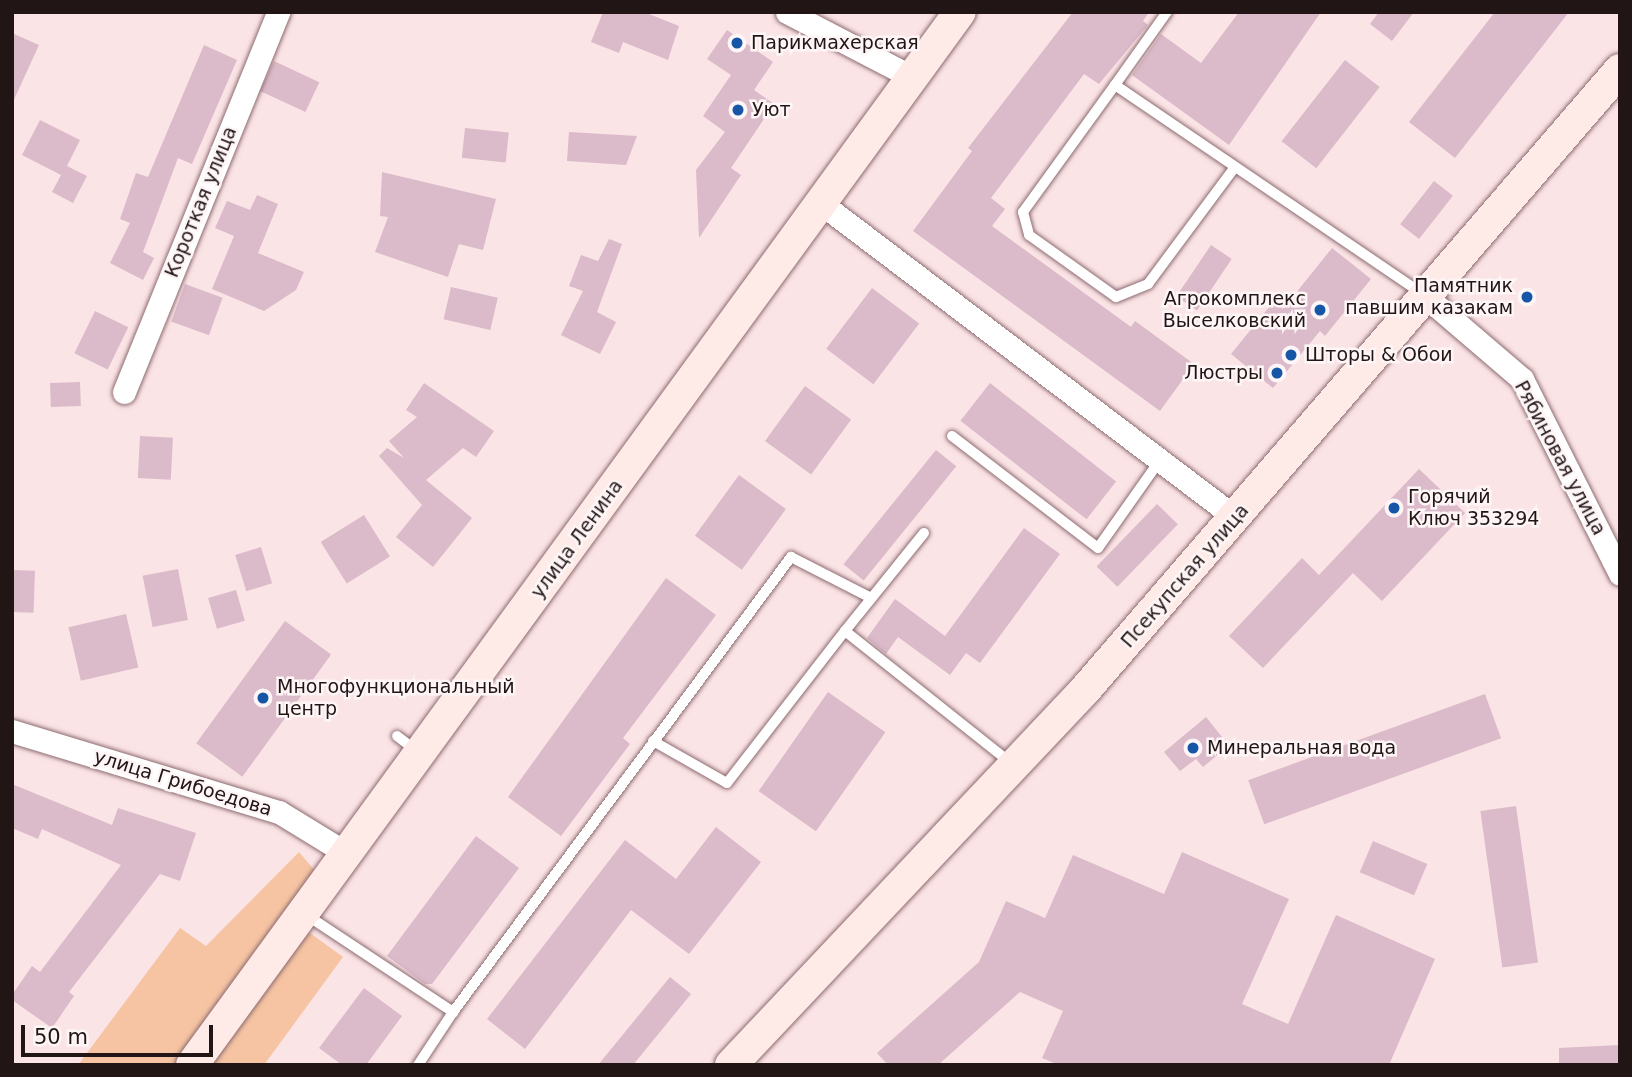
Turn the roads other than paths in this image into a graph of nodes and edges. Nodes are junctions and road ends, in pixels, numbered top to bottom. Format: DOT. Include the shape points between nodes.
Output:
graph roads {
  1 [pos="278,12"];
  2 [pos="787,12"];
  3 [pos="960,12"];
  4 [pos="1167,12"];
  5 [pos="1620,70"];
  6 [pos="914,78"];
  7 [pos="1115,85"];
  8 [pos="1234,168"];
  9 [pos="822,204"];
  10 [pos="1425,296"];
  11 [pos="124,392"];
  12 [pos="952,436"];
  13 [pos="1160,460"];
  14 [pos="1237,518"];
  15 [pos="923,533"];
  16 [pos="1620,574"];
  17 [pos="871,598"];
  18 [pos="845,631"];
  19 [pos="12,731"];
  20 [pos="653,741"];
  21 [pos="1014,766"];
  22 [pos="346,853"];
  23 [pos="303,912"];
  24 [pos="453,1012"];
  25 [pos="192,1065"];
  26 [pos="418,1065"];
  27 [pos="732,1065"];
  1 -- 11 [label="street, Короткая улица"];
  2 -- 6 [label="street"];
  3 -- 6 [label="street, улица Ленина"];
  4 -- 7 [label="lane"];
  5 -- 10 [label="street, Псекупская улица"];
  6 -- 9 [label="street, улица Ленина"];
  7 -- 8 [label="lane"];
  7 -- 8 [label="lane" via="1023,212 1029,235 1116,297 1148,284"];
  8 -- 10 [label="lane"];
  9 -- 13 [label="street"];
  9 -- 22 [label="street, улица Ленина" via="409,745"];
  10 -- 14 [label="street, Псекупская улица"];
  10 -- 16 [label="street, Рябиновая улица" via="1522,379"];
  12 -- 13 [label="lane" via="1098,548"];
  13 -- 14 [label="street"];
  14 -- 21 [label="street, Псекупская улица"];
  15 -- 17 [label="lane"];
  17 -- 18 [label="lane"];
  17 -- 20 [label="lane" via="791,557"];
  18 -- 20 [label="lane" via="727,783"];
  18 -- 21 [label="lane"];
  19 -- 22 [label="street, улица Грибоедова" via="279,812"];
  20 -- 24 [label="lane"];
  21 -- 27 [label="street, Псекупская улица"];
  22 -- 23 [label="street, улица Ленина"];
  23 -- 24 [label="lane"];
  23 -- 25 [label="street, улица Ленина"];
  24 -- 26 [label="lane"];
}
